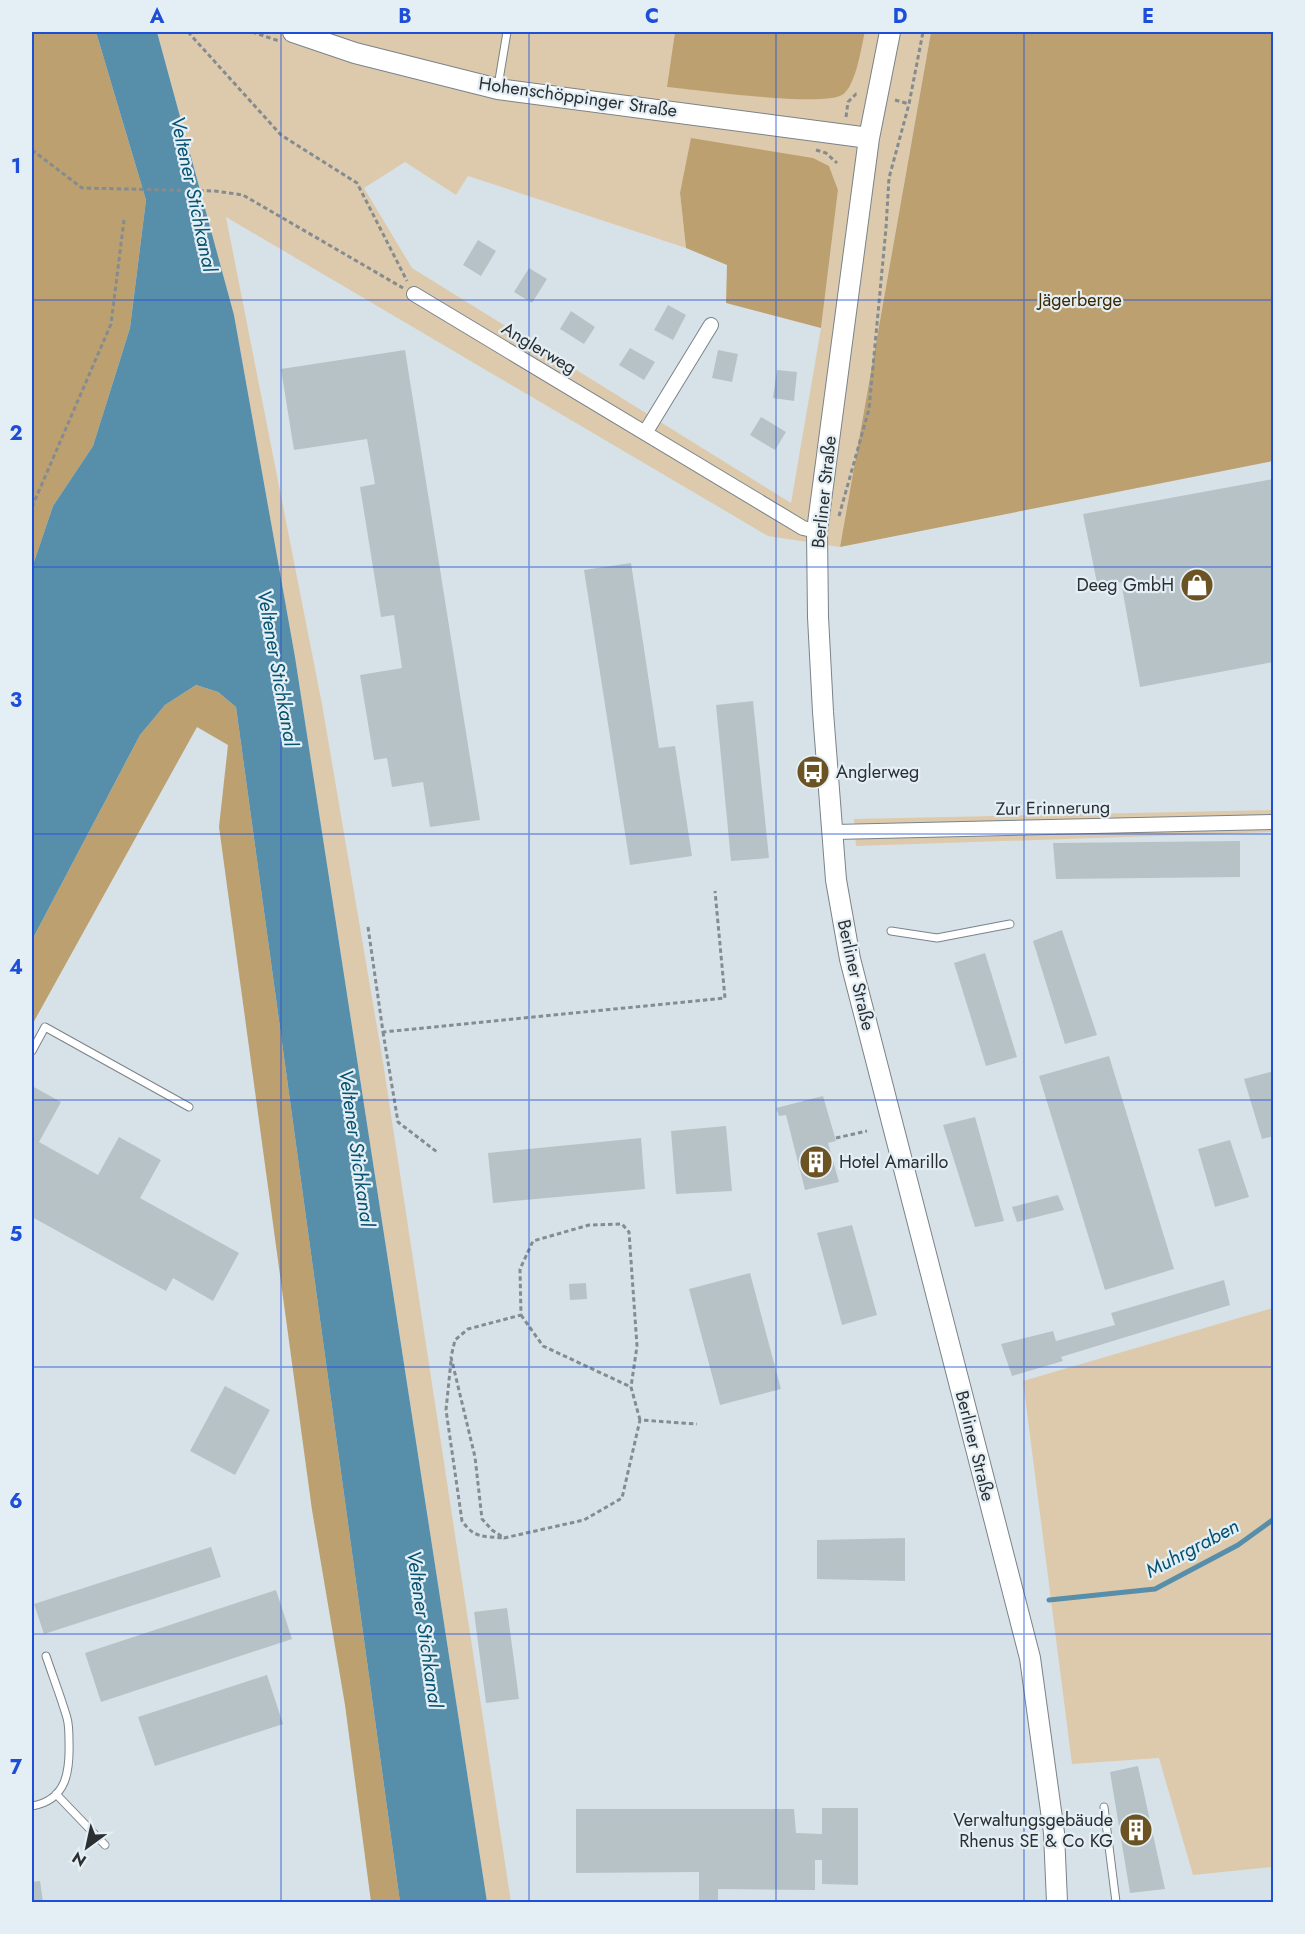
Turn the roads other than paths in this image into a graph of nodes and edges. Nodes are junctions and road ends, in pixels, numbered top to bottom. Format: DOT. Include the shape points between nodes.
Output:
graph roads {
  1 [pos="293,32"];
  2 [pos="507,32"];
  3 [pos="890,32"];
  4 [pos="498,89"];
  5 [pos="869,138"];
  6 [pos="414,294"];
  7 [pos="711,325"];
  8 [pos="645,433"];
  9 [pos="818,531"];
  10 [pos="1274,822"];
  11 [pos="834,832"];
  12 [pos="1010,924"];
  13 [pos="891,931"];
  14 [pos="32,1051"];
  15 [pos="189,1107"];
  16 [pos="46,1656"];
  17 [pos="56,1794"];
  18 [pos="32,1806"];
  19 [pos="1104,1807"];
  20 [pos="105,1845"];
  21 [pos="1057,1902"];
  22 [pos="1116,1902"];
  1 -- 4 [label="main road, Hohenschöppinger Straße" via="356,53"];
  2 -- 4 [label="lane"];
  3 -- 5 [label="main road, Berliner Straße"];
  4 -- 5 [label="main road, Hohenschöppinger Straße"];
  5 -- 9 [label="main road, Berliner Straße"];
  6 -- 8 [label="street, Anglerweg"];
  7 -- 8 [label="street"];
  8 -- 9 [label="street, Anglerweg" via="803,528"];
  9 -- 11 [label="main road, Berliner Straße" via="822,702"];
  10 -- 11 [label="street, Zur Erinnerung"];
  11 -- 21 [label="main road, Berliner Straße" via="836,880 850,958 1030,1658 1054,1833"];
  12 -- 13 [label="lane" via="937,938"];
  14 -- 15 [label="lane" via="45,1027"];
  16 -- 17 [label="lane" via="68,1720 70,1765"];
  17 -- 18 [label="lane"];
  17 -- 20 [label="lane"];
  19 -- 22 [label="lane"];
}
